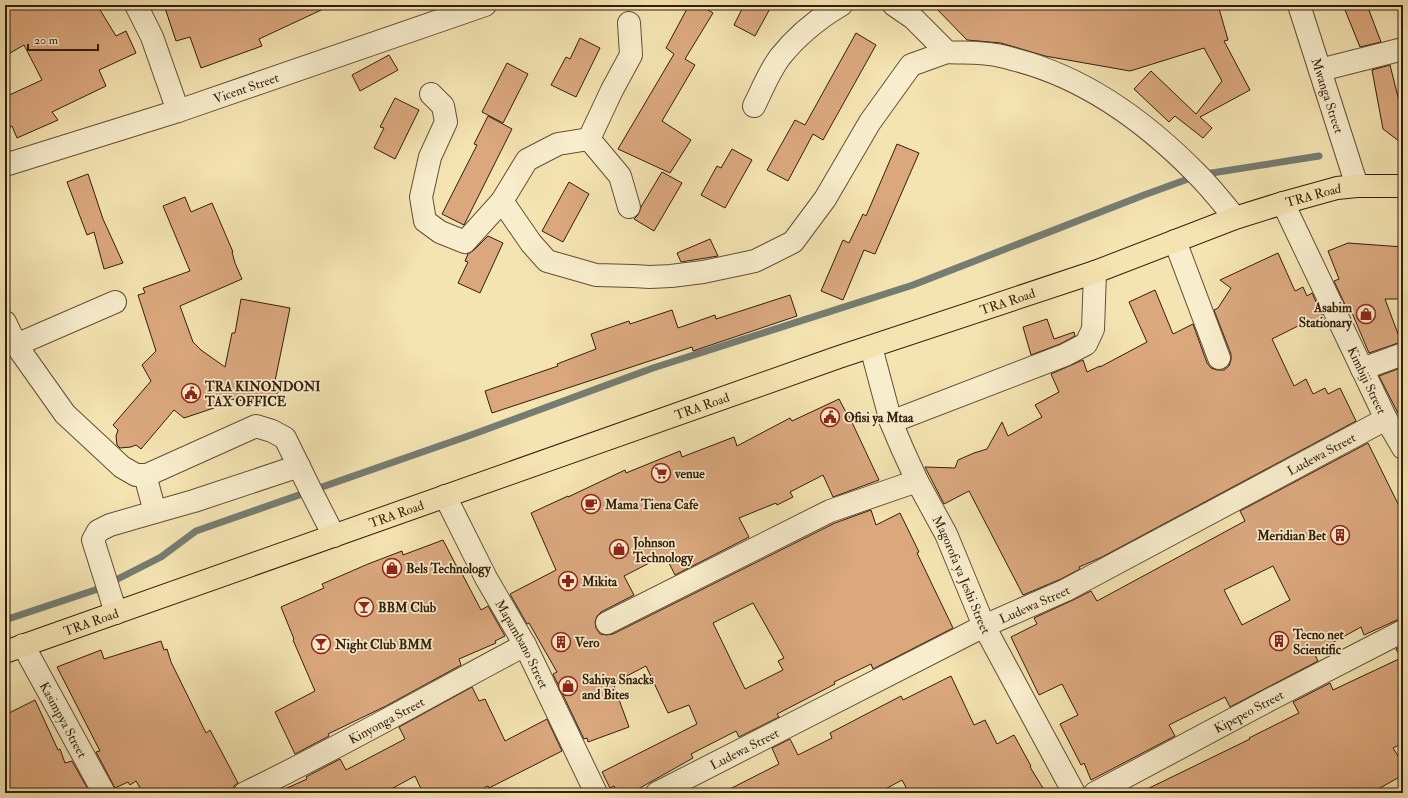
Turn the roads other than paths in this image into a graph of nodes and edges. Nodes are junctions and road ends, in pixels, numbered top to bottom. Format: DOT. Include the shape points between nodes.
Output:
graph roads {
  1 [pos="136,5"];
  2 [pos="485,5"];
  3 [pos="841,5"];
  4 [pos="894,5"];
  5 [pos="1299,5"];
  6 [pos="629,23"];
  7 [pos="1403,49"];
  8 [pos="947,52"];
  9 [pos="1320,70"];
  10 [pos="430,94"];
  11 [pos="754,106"];
  12 [pos="178,111"];
  13 [pos="589,139"];
  14 [pos="5,165"];
  15 [pos="1357,186"];
  16 [pos="1403,186"];
  17 [pos="502,200"];
  18 [pos="1283,203"];
  19 [pos="629,208"];
  20 [pos="1235,218"];
  21 [pos="1176,241"];
  22 [pos="1095,272"];
  23 [pos="115,302"];
  24 [pos="5,322"];
  25 [pos="16,345"];
  26 [pos="871,347"];
  27 [pos="1403,354"];
  28 [pos="1219,358"];
  29 [pos="1362,370"];
  30 [pos="1386,419"];
  31 [pos="891,422"];
  32 [pos="1403,448"];
  33 [pos="299,466"];
  34 [pos="144,475"];
  35 [pos="917,481"];
  36 [pos="445,496"];
  37 [pos="155,512"];
  38 [pos="334,536"];
  39 [pos="116,613"];
  40 [pos="607,623"];
  41 [pos="984,626"];
  42 [pos="1403,631"];
  43 [pos="525,645"];
  44 [pos="14,649"];
  45 [pos="104,793"];
  46 [pos="245,793"];
  47 [pos="596,793"];
  48 [pos="657,793"];
  49 [pos="1074,793"];
  50 [pos="1095,793"];
  1 -- 12 [label="street" via="152,37"];
  2 -- 12 [label="street, Vicent Street"];
  3 -- 11 [label="street" via="824,15 780,57"];
  4 -- 8 [label="street" via="913,18"];
  5 -- 9 [label="street, Mwanga Street"];
  6 -- 13 [label="street" via="631,55"];
  7 -- 9 [label="street"];
  8 -- 17 [label="street" via="911,65 870,122 825,199 793,242 755,261 703,272 650,278 596,275 547,261 531,243"];
  8 -- 20 [label="street" via="996,55 1031,64 1070,79 1100,95 1154,134 1185,162"];
  9 -- 15 [label="street, Mwanga Street"];
  10 -- 17 [label="street" via="443,106 446,122 430,157 421,196 425,221 440,232 465,242"];
  12 -- 14 [label="street, Vicent Street"];
  13 -- 17 [label="street" via="558,144 527,160"];
  13 -- 19 [label="street" via="620,176"];
  15 -- 16 [label="main road, TRA Road"];
  15 -- 18 [label="main road, TRA Road" via="1337,188"];
  18 -- 20 [label="main road, TRA Road"];
  18 -- 29 [label="street, Kimbiji Street"];
  20 -- 21 [label="main road, TRA Road"];
  21 -- 22 [label="main road, TRA Road"];
  21 -- 28 [label="street"];
  22 -- 26 [label="main road, TRA Road"];
  22 -- 31 [label="street" via="1093,329 1086,344 1065,355"];
  23 -- 25 [label="street"];
  24 -- 25 [label="street"];
  25 -- 34 [label="street" via="65,414 122,467 136,475"];
  26 -- 31 [label="street, Magorofa ya Jeshi Street"];
  26 -- 36 [label="main road, TRA Road"];
  27 -- 29 [label="street"];
  29 -- 30 [label="street, Kimbiji Street"];
  30 -- 32 [label="street, Kimbiji Street"];
  30 -- 41 [label="street, Ludewa Street" via="1066,590"];
  31 -- 35 [label="street, Magorofa ya Jeshi Street"];
  33 -- 34 [label="street" via="285,438 256,426"];
  33 -- 37 [label="street"];
  33 -- 38 [label="street"];
  34 -- 37 [label="street"];
  35 -- 40 [label="street" via="830,511"];
  35 -- 41 [label="street, Magorofa ya Jeshi Street" via="946,534"];
  36 -- 38 [label="main road, TRA Road"];
  36 -- 43 [label="street, Mapambano Street" via="486,578"];
  37 -- 39 [label="street" via="110,524 98,531 93,540"];
  38 -- 39 [label="main road, TRA Road"];
  39 -- 44 [label="main road, TRA Road"];
  41 -- 48 [label="street, Ludewa Street"];
  41 -- 49 [label="street, Magorofa ya Jeshi Street"];
  42 -- 50 [label="street, Kipepeo Street"];
  43 -- 46 [label="street, Kinyonga Street" via="354,739"];
  43 -- 47 [label="street, Mapambano Street"];
  44 -- 45 [label="street, Kasimpya Street"];
}
